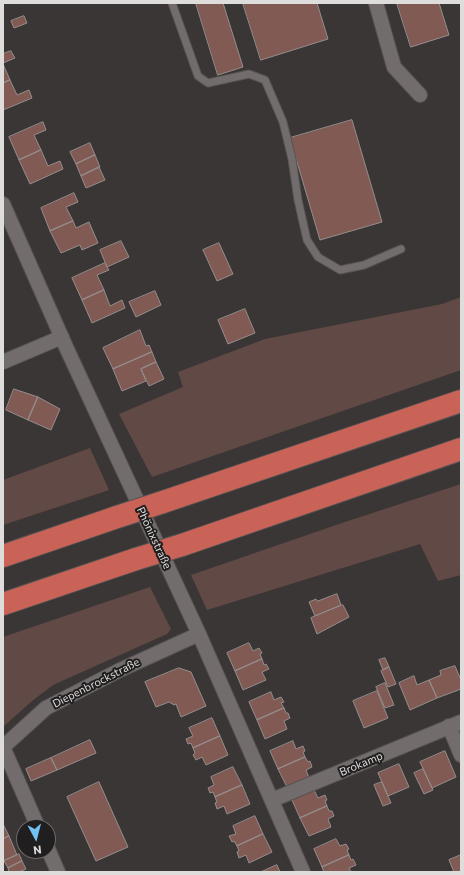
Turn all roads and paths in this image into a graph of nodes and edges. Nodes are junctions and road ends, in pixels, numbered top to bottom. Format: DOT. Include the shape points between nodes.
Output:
graph roads {
  1 [pos="172,3"];
  2 [pos="376,3"];
  3 [pos="420,95"];
  4 [pos="3,204"];
  5 [pos="401,249"];
  6 [pos="62,337"];
  7 [pos="3,362"];
  8 [pos="461,401"];
  9 [pos="461,449"];
  10 [pos="3,556"];
  11 [pos="3,604"];
  12 [pos="198,634"];
  13 [pos="455,724"];
  14 [pos="3,747"];
  15 [pos="461,755"];
  16 [pos="272,800"];
  17 [pos="34,819"];
  18 [pos="52,859"];
  19 [pos="58,872"];
  20 [pos="303,872"];
  1 -- 5 [label="lane" via="198,76 208,83 249,74 265,80 284,122 307,240 318,257 340,270 364,265"];
  2 -- 3 [label="street" via="394,67"];
  4 -- 6 [label="street, Phönixstraße"];
  6 -- 7 [label="street"];
  6 -- 12 [label="street, Phönixstraße"];
  8 -- 10 [label="highway, bridge"];
  9 -- 11 [label="highway, bridge" via="182,546"];
  12 -- 14 [label="street, Diepenbrockstraße" via="46,708"];
  12 -- 16 [label="street, Phönixstraße"];
  13 -- 15 [label="street, Brokamp"];
  13 -- 16 [label="street, Brokamp"];
  14 -- 17 [label="street"];
  16 -- 20 [label="street, Phönixstraße"];
  18 -- 19 [label="street"];
}
